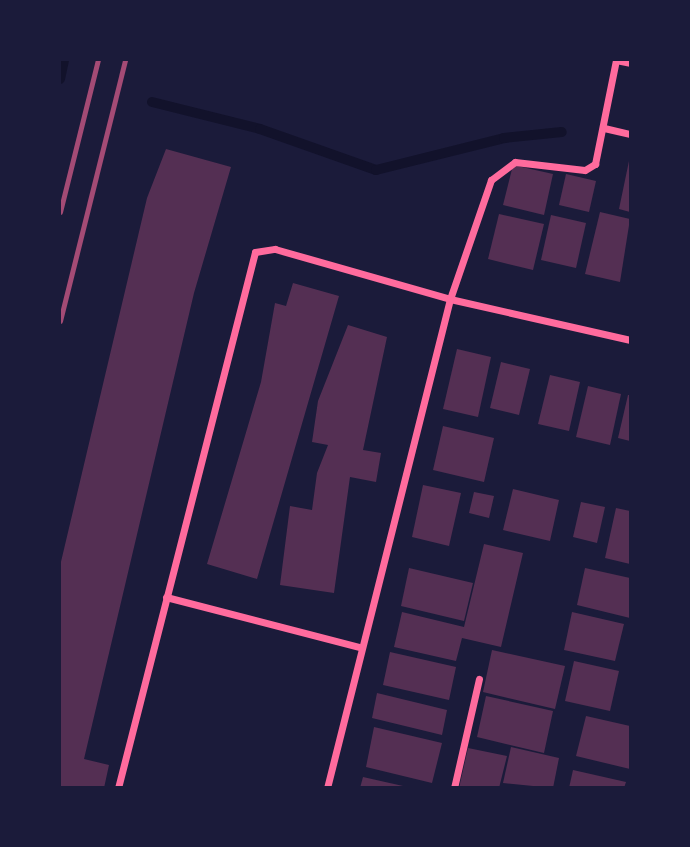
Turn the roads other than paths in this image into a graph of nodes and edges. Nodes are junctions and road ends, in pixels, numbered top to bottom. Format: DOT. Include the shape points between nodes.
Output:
graph roads {
  1 [pos="616,60"];
  2 [pos="631,63"];
  3 [pos="604,128"];
  4 [pos="631,134"];
  5 [pos="450,299"];
  6 [pos="631,341"];
  7 [pos="166,597"];
  8 [pos="360,646"];
  9 [pos="479,679"];
  10 [pos="118,788"];
  11 [pos="327,788"];
  12 [pos="454,788"];
  1 -- 2 [label="street"];
  1 -- 3 [label="street"];
  3 -- 4 [label="street"];
  3 -- 5 [label="street" via="591,168 515,162 491,180"];
  5 -- 6 [label="street"];
  5 -- 7 [label="street" via="275,249 254,251"];
  5 -- 8 [label="street"];
  7 -- 8 [label="street"];
  7 -- 10 [label="street"];
  8 -- 11 [label="street"];
  9 -- 12 [label="street"];
}
